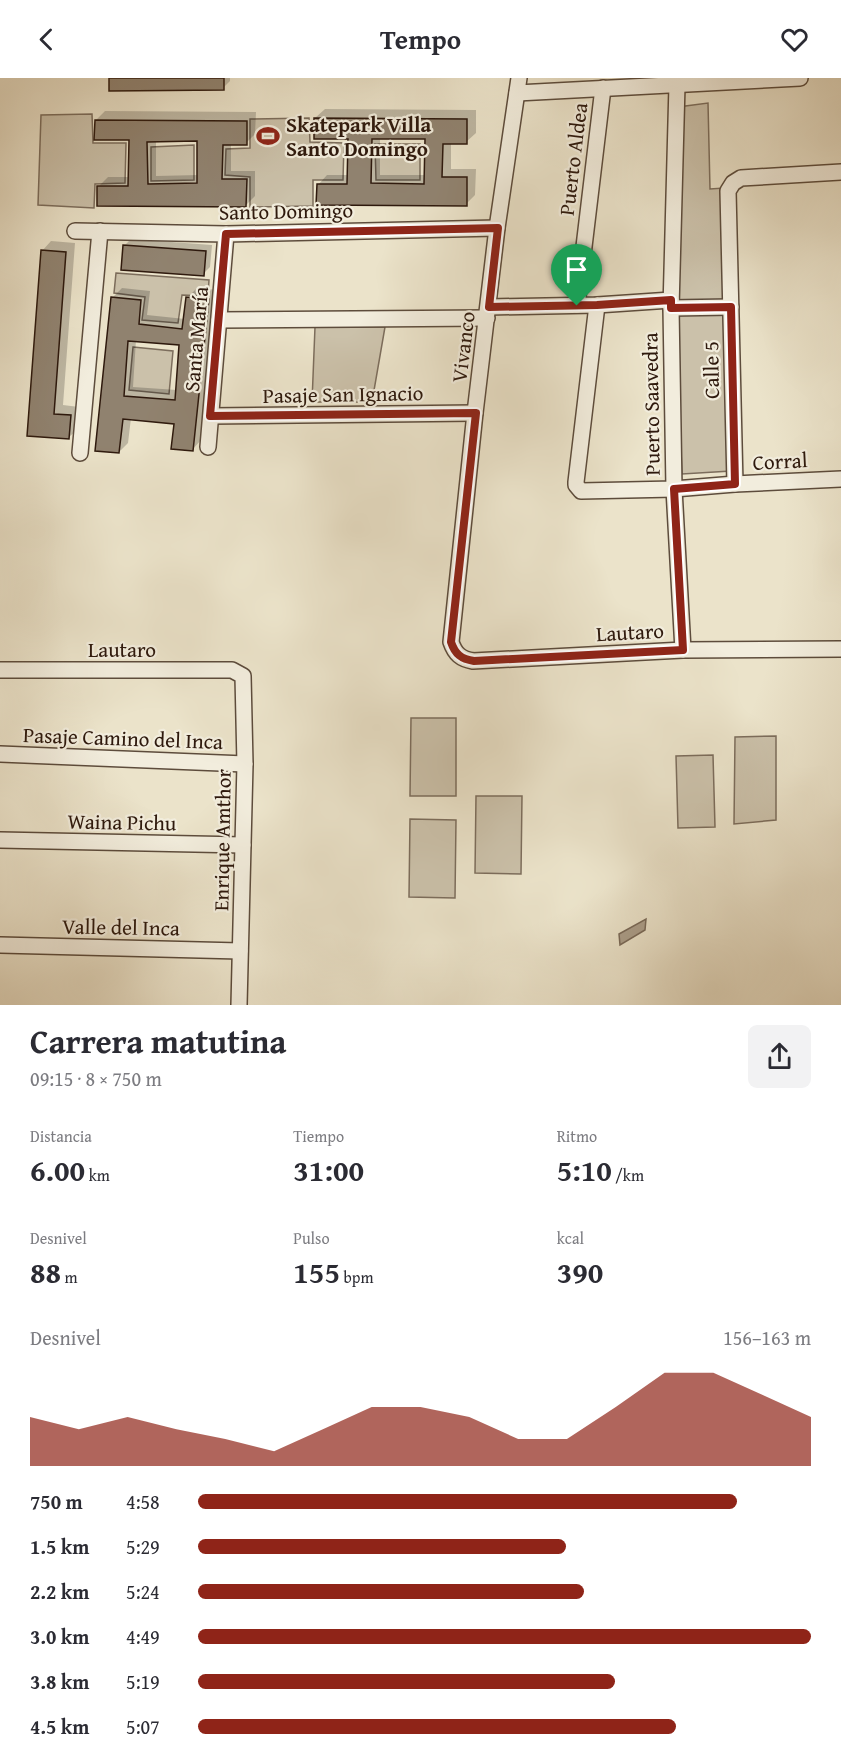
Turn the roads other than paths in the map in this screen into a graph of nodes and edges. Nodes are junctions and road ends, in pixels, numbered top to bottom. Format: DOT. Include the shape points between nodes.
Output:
graph roads {
  1 [pos="800,78"];
  2 [pos="677,85"];
  3 [pos="518,86"];
  4 [pos="603,88"];
  5 [pos="841,172"];
  6 [pos="498,228"];
  7 [pos="75,231"];
  8 [pos="100,231"];
  9 [pos="226,234"];
  10 [pos="671,304"];
  11 [pos="597,305"];
  12 [pos="577,306"];
  13 [pos="731,307"];
  14 [pos="488,312"];
  15 [pos="219,320"];
  16 [pos="476,413"];
  17 [pos="210,416"];
  18 [pos="208,447"];
  19 [pos="80,453"];
  20 [pos="841,480"];
  21 [pos="735,484"];
  22 [pos="674,489"];
  23 [pos="841,649"];
  24 [pos="683,650"];
  25 [pos="458,656"];
  26 [pos="0,670"];
  27 [pos="243,676"];
  28 [pos="0,754"];
  29 [pos="245,764"];
  30 [pos="0,840"];
  31 [pos="243,845"];
  32 [pos="0,945"];
  33 [pos="240,951"];
  34 [pos="239,1005"];
  1 -- 2 [label="street"];
  2 -- 4 [label="street"];
  2 -- 10 [label="street, Puerto Saavedra"];
  3 -- 4 [label="street"];
  3 -- 6 [label="street, Vivanco"];
  4 -- 12 [label="street, Puerto Aldea"];
  5 -- 13 [label="street, Calle 5" via="741,178 733,183 728,191"];
  6 -- 9 [label="street, Santo Domingo"];
  6 -- 14 [label="street, Vivanco"];
  7 -- 8 [label="street, Santo Domingo"];
  8 -- 9 [label="street, Santo Domingo"];
  8 -- 19 [label="street"];
  9 -- 15 [label="street, Santa María"];
  10 -- 11 [label="street"];
  10 -- 13 [label="street"];
  10 -- 22 [label="street, Puerto Saavedra"];
  11 -- 12 [label="street"];
  11 -- 22 [label="street, Corral" via="576,482 584,492"];
  12 -- 14 [label="street"];
  13 -- 21 [label="street, Calle 5"];
  14 -- 15 [label="street"];
  14 -- 16 [label="street, Vivanco"];
  15 -- 17 [label="street, Santa María"];
  16 -- 17 [label="street, Pasaje San Ignacio"];
  16 -- 25 [label="street, Vivanco" via="451,642"];
  17 -- 18 [label="street, Santa María"];
  20 -- 21 [label="street, Corral"];
  21 -- 22 [label="street, Corral"];
  22 -- 24 [label="street, Puerto Saavedra"];
  23 -- 24 [label="street, Lautaro"];
  24 -- 25 [label="street, Lautaro" via="474,661"];
  26 -- 27 [label="street, Lautaro" via="232,670"];
  27 -- 29 [label="street, Enrique Amthor"];
  28 -- 29 [label="street, Pasaje Camino del Inca"];
  29 -- 31 [label="street, Enrique Amthor"];
  30 -- 31 [label="street, Waina Pichu"];
  31 -- 33 [label="street, Enrique Amthor"];
  32 -- 33 [label="street, Valle del Inca"];
  33 -- 34 [label="street, Enrique Amthor"];
}
